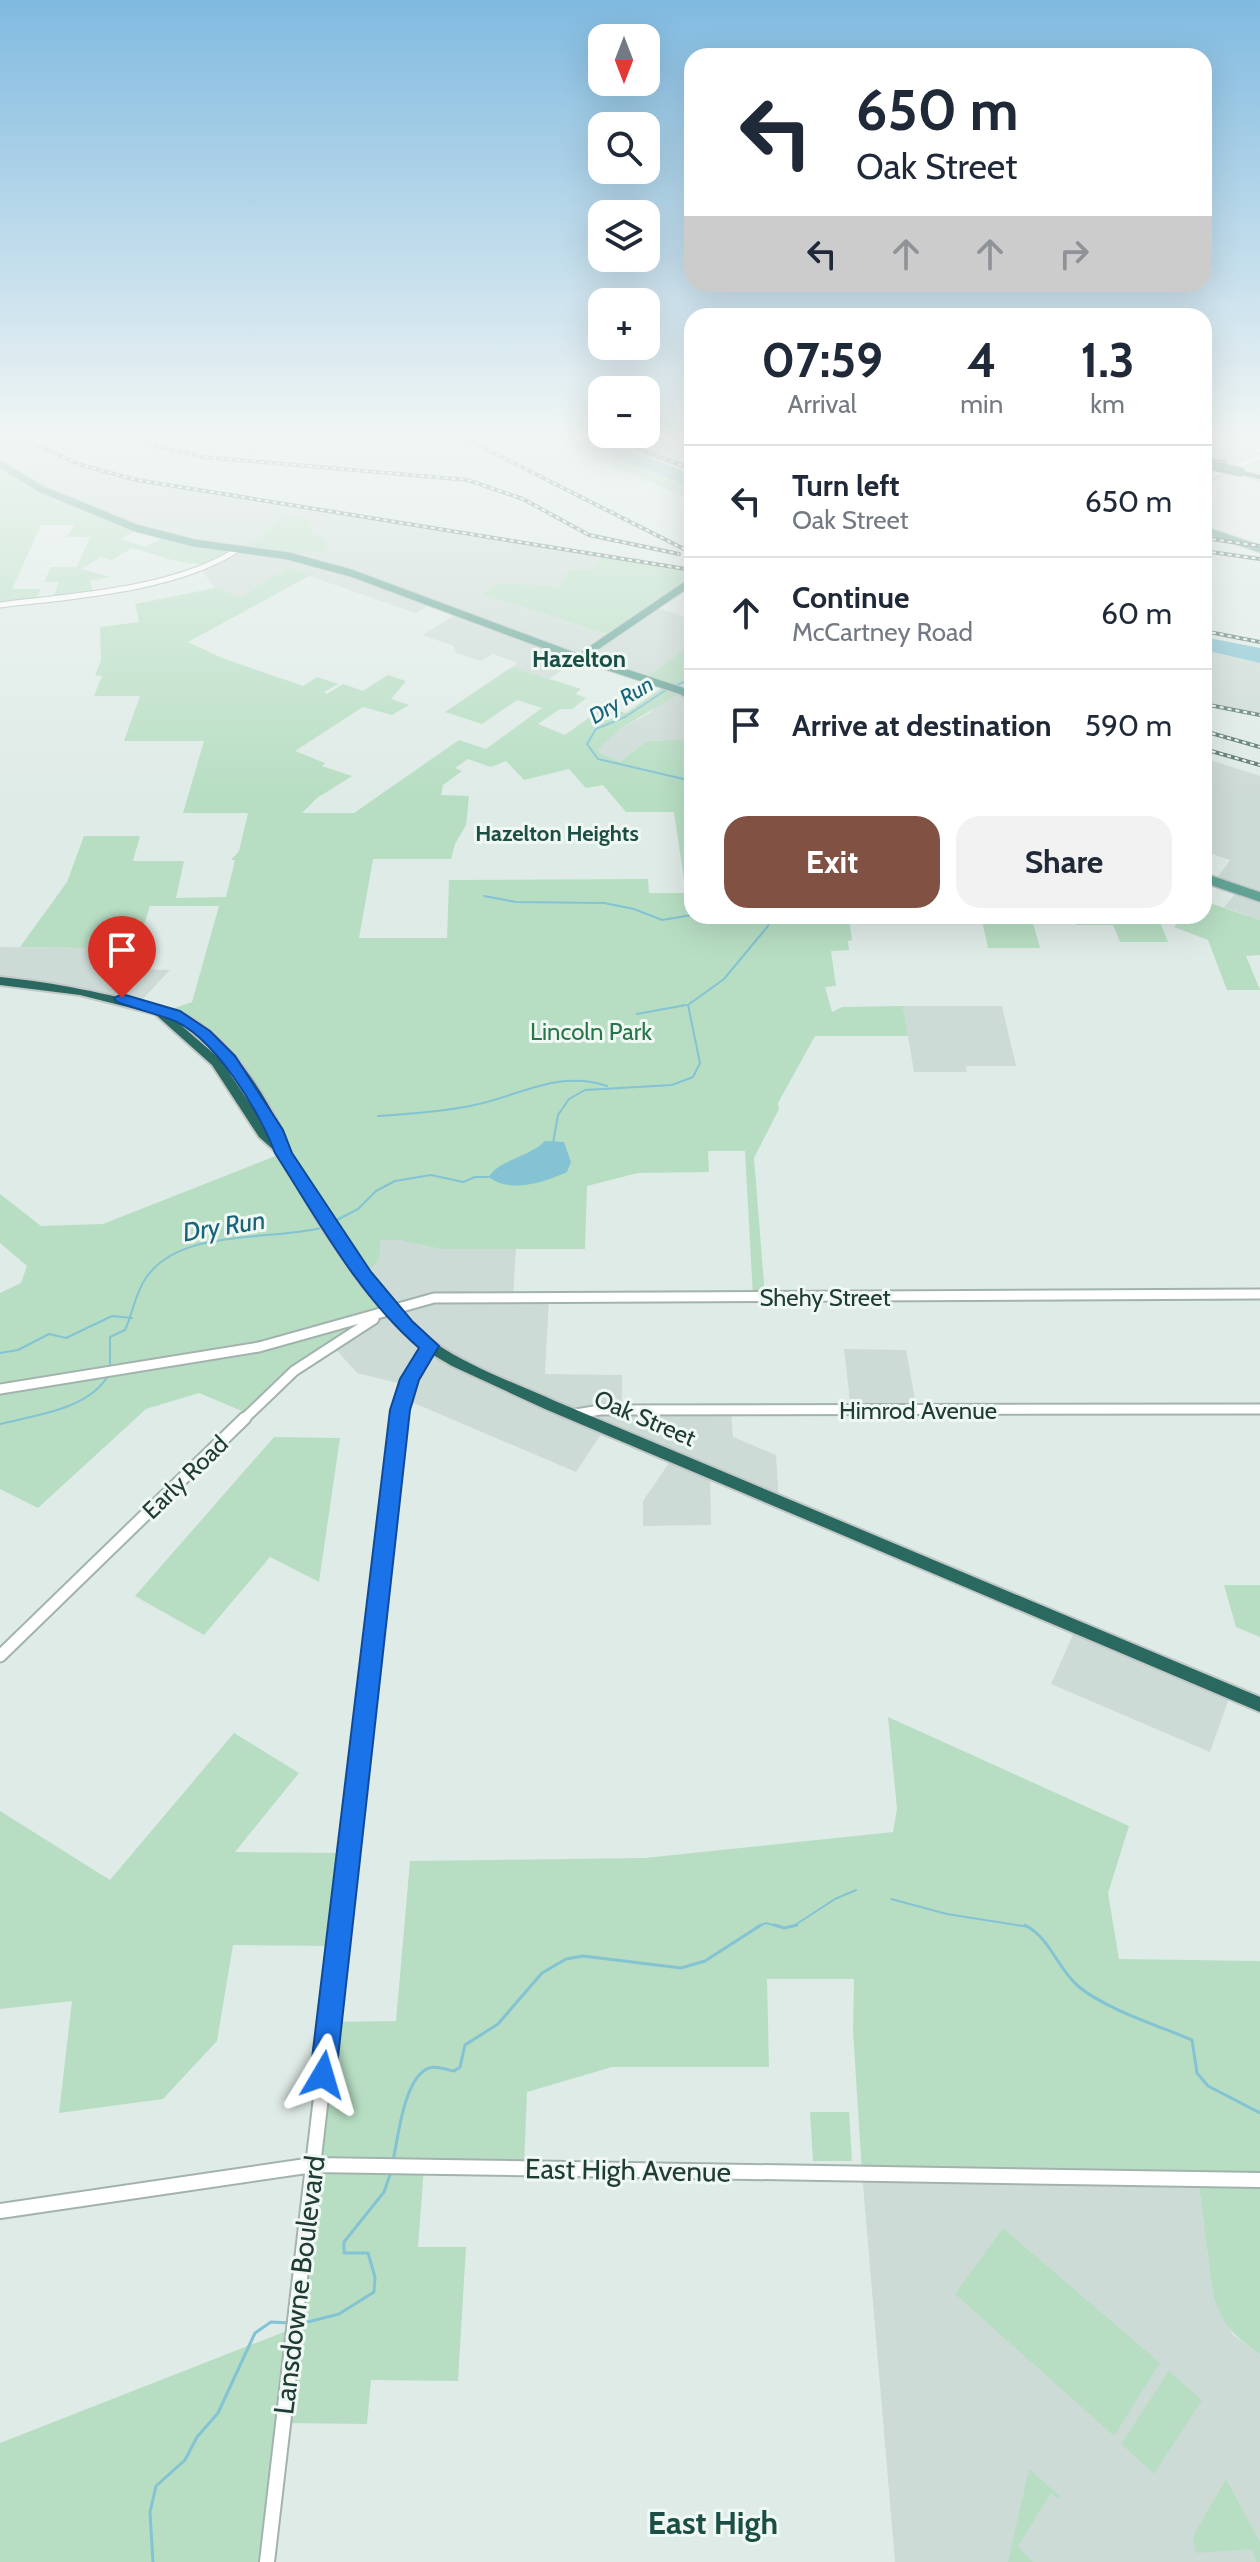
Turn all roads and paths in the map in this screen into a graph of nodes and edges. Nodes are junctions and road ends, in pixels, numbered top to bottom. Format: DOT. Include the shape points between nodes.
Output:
graph roads {
  1 [pos="231,556"];
  2 [pos="284,556"];
  3 [pos="684,586"];
  4 [pos="0,605"];
  5 [pos="579,658"];
  6 [pos="684,692"];
  7 [pos="1212,881"];
  8 [pos="1260,897"];
  9 [pos="0,981"];
  10 [pos="1260,1294"];
  11 [pos="386,1312"];
  12 [pos="429,1346"];
  13 [pos="0,1389"];
  14 [pos="1260,1409"];
  15 [pos="576,1414"];
  16 [pos="0,1656"];
  17 [pos="1260,1705"];
  18 [pos="313,2165"];
  19 [pos="1260,2180"];
  20 [pos="0,2211"];
  21 [pos="267,2562"];
  1 -- 4 [label="street" via="144,582"];
  2 -- 5 [label="main road" via="351,573"];
  3 -- 5 [label="main road"];
  5 -- 6 [label="main road"];
  7 -- 8 [label="main road"];
  9 -- 11 [label="highway, Oak Street" via="99,993 160,1013 216,1062 264,1134 283,1152"];
  10 -- 11 [label="street, Shehy Street" via="434,1298"];
  11 -- 12 [label="highway, Oak Street"];
  11 -- 13 [label="street" via="259,1347"];
  11 -- 16 [label="street, Early Road" via="294,1371"];
  12 -- 15 [label="highway, Oak Street"];
  12 -- 18 [label="street, Lansdowne Boulevard" via="409,1379 400,1410"];
  14 -- 15 [label="street, Himrod Avenue"];
  15 -- 17 [label="highway, Oak Street"];
  18 -- 19 [label="street, East High Avenue"];
  18 -- 20 [label="street, East High Avenue"];
  18 -- 21 [label="street, Lansdowne Boulevard"];
}
